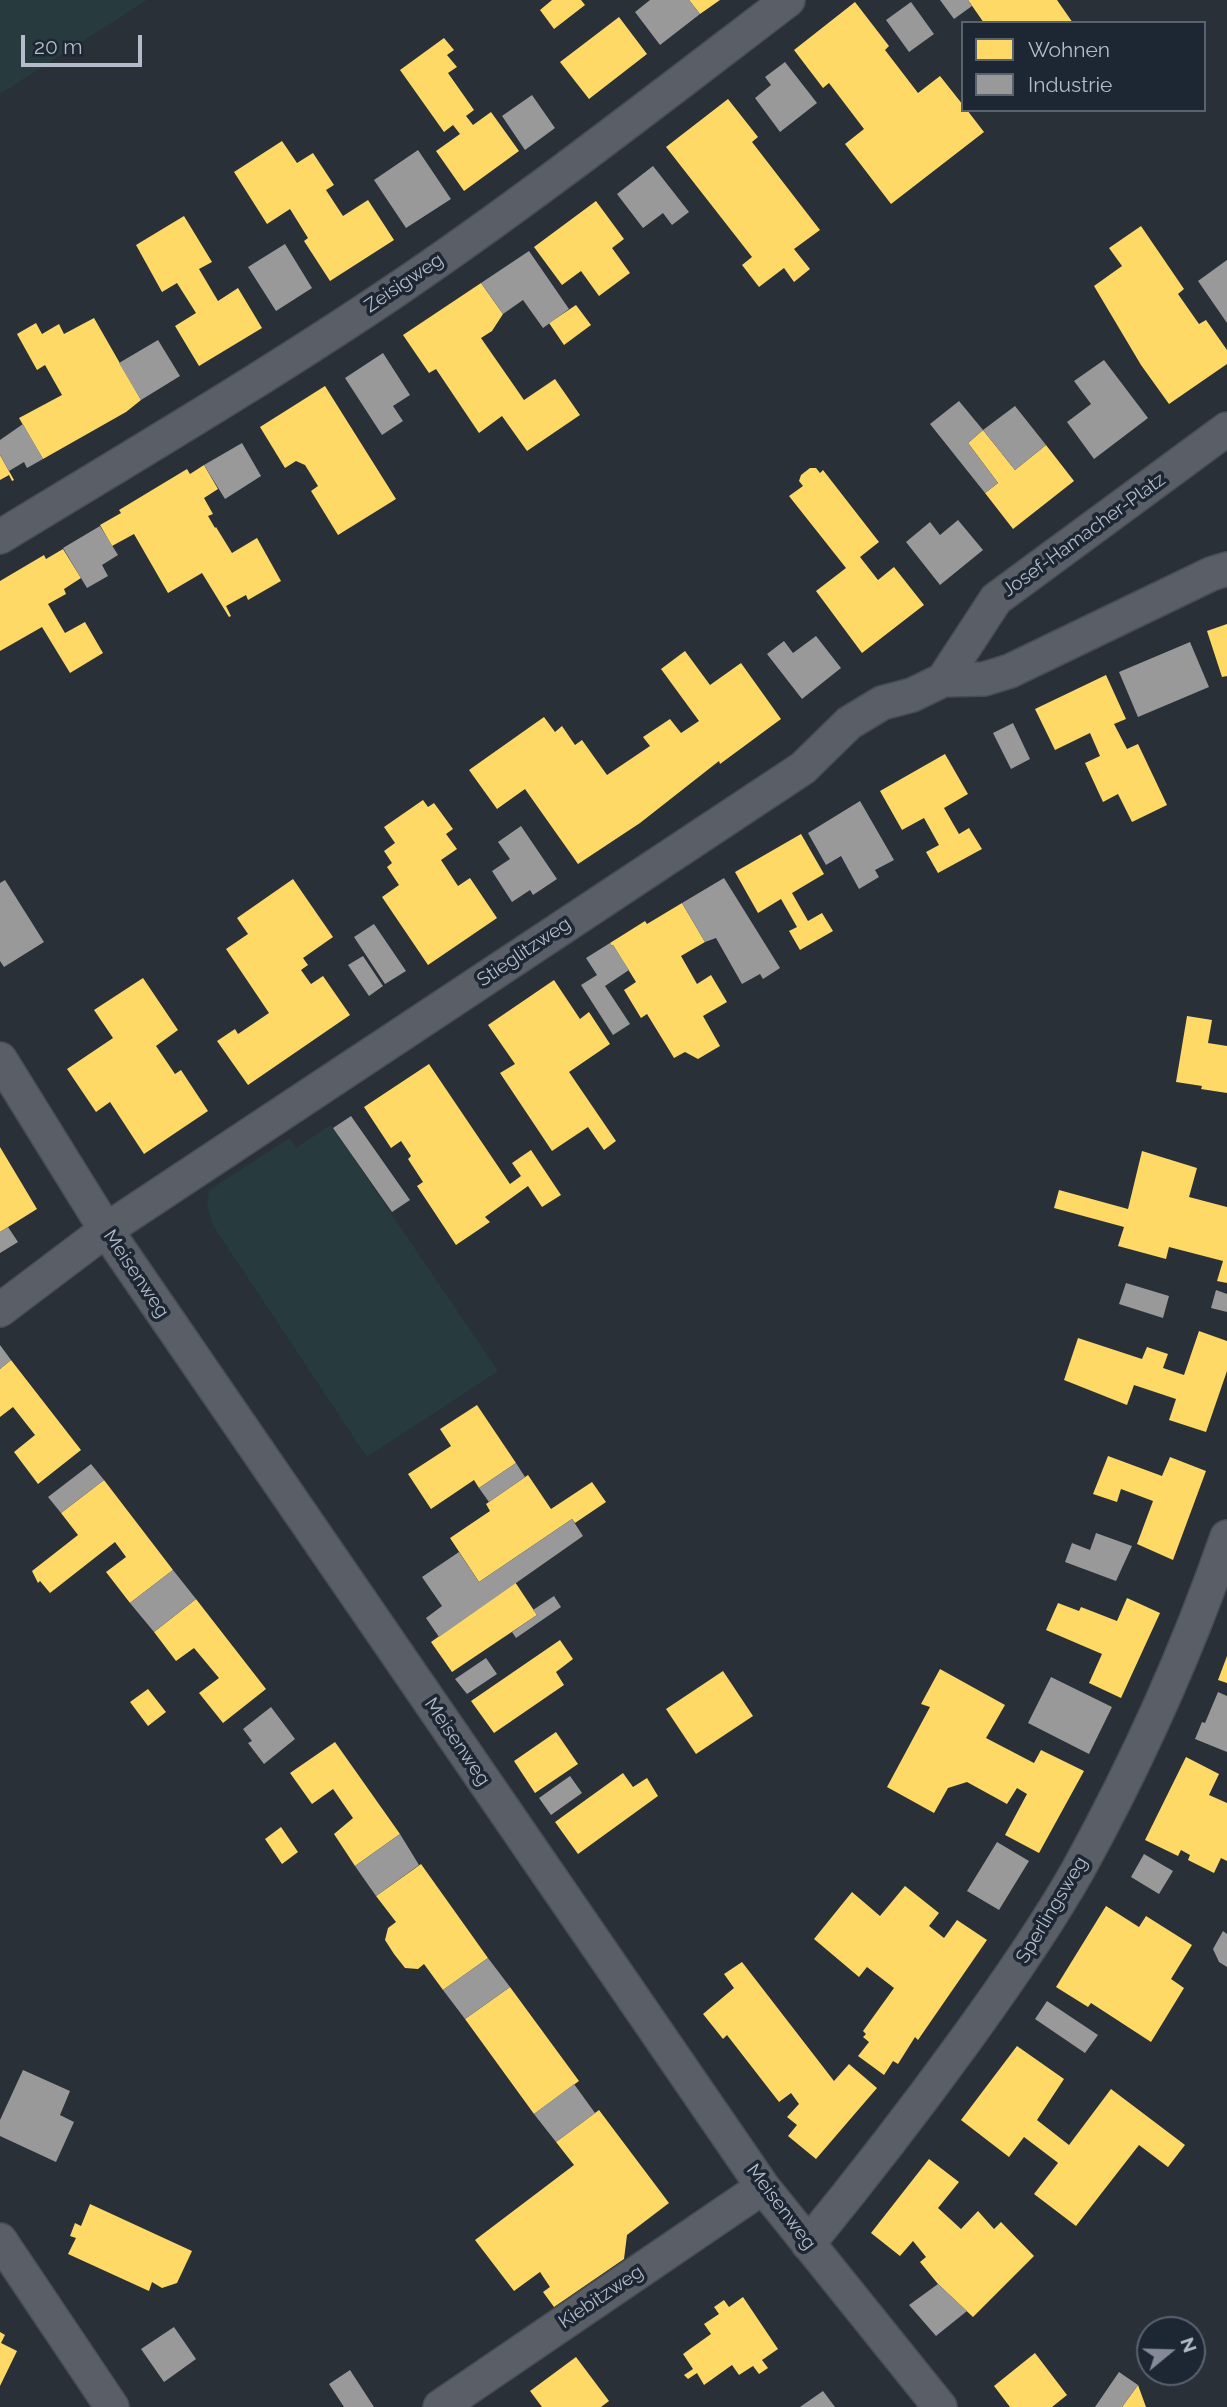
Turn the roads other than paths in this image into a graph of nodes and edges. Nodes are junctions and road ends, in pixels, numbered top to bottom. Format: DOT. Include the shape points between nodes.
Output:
graph roads {
  1 [pos="788,0"];
  2 [pos="1227,429"];
  3 [pos="0,537"];
  4 [pos="1227,569"];
  5 [pos="943,680"];
  6 [pos="0,1059"];
  7 [pos="106,1230"];
  8 [pos="0,1311"];
  9 [pos="1227,1537"];
  10 [pos="763,2187"];
  11 [pos="0,2240"];
  12 [pos="808,2244"];
  13 [pos="112,2407"];
  14 [pos="440,2407"];
  15 [pos="940,2407"];
  1 -- 3 [label="street, Zeisigweg" via="538,191 395,290 242,391"];
  2 -- 5 [label="street, Josef-Hamacher-Platz" via="996,599"];
  4 -- 5 [label="street" via="1010,671 984,679"];
  5 -- 7 [label="street, Stieglitzweg" via="912,695 882,702 849,723 803,768"];
  6 -- 7 [label="street, Meisenweg"];
  7 -- 8 [label="street, Stieglitzweg"];
  7 -- 10 [label="street, Meisenweg"];
  9 -- 12 [label="street, Sperlingsweg" via="1142,1748 1077,1872 1011,1977"];
  10 -- 12 [label="street, Meisenweg"];
  10 -- 14 [label="street, Kiebitzweg"];
  11 -- 13 [label="street"];
  12 -- 15 [label="street, Meisenweg"];
}
